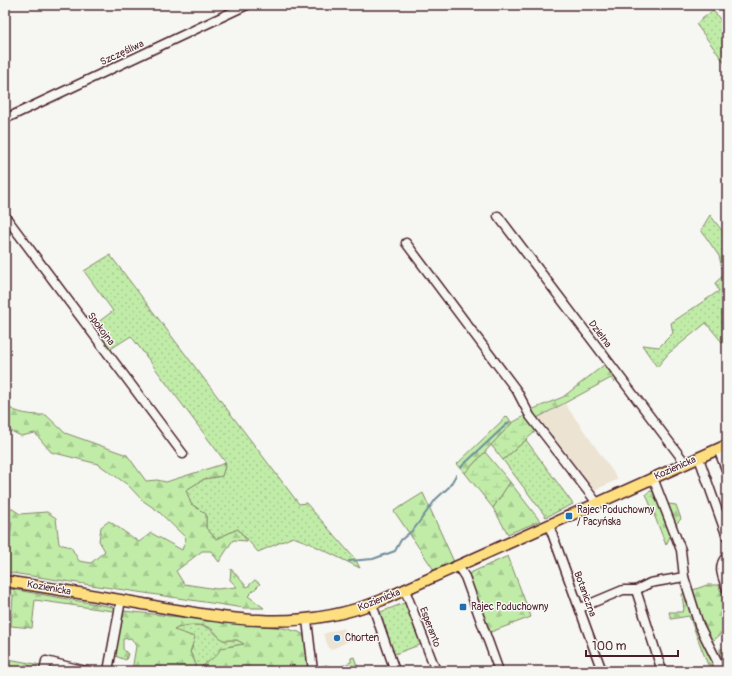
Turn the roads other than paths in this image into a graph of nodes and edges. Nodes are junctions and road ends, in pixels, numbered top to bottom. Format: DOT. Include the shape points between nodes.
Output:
graph roads {
  1 [pos="246,5"];
  2 [pos="5,119"];
  3 [pos="5,216"];
  4 [pos="498,216"];
  5 [pos="406,243"];
  6 [pos="723,447"];
  7 [pos="183,454"];
  8 [pos="699,458"];
  9 [pos="686,464"];
  10 [pos="727,472"];
  11 [pos="653,478"];
  12 [pos="597,503"];
  13 [pos="549,525"];
  14 [pos="727,537"];
  15 [pos="727,556"];
  16 [pos="458,566"];
  17 [pos="684,577"];
  18 [pos="5,581"];
  19 [pos="727,589"];
  20 [pos="405,590"];
  21 [pos="636,590"];
  22 [pos="121,600"];
  23 [pos="372,604"];
  24 [pos="580,608"];
  25 [pos="307,620"];
  26 [pos="44,671"];
  27 [pos="86,671"];
  28 [pos="108,671"];
  29 [pos="313,671"];
  30 [pos="395,671"];
  31 [pos="436,671"];
  32 [pos="499,671"];
  33 [pos="602,671"];
  34 [pos="662,671"];
  35 [pos="718,671"];
  1 -- 2 [label="street, Szczęśliwa"];
  3 -- 7 [label="street, Spokojna"];
  4 -- 9 [label="street, Dzielna"];
  5 -- 12 [label="street" via="517,391 530,416"];
  6 -- 8 [label="main road, Kozienicka"];
  6 -- 10 [label="street"];
  8 -- 9 [label="main road, Kozienicka"];
  8 -- 14 [label="street"];
  9 -- 11 [label="main road, Kozienicka"];
  11 -- 12 [label="main road, Kozienicka"];
  11 -- 17 [label="street" via="681,550"];
  12 -- 13 [label="main road, Kozienicka"];
  13 -- 16 [label="main road, Kozienicka"];
  13 -- 24 [label="street, Botaniczna"];
  15 -- 19 [label="street" via="720,567"];
  16 -- 20 [label="main road, Kozienicka"];
  16 -- 32 [label="street" via="465,577"];
  17 -- 21 [label="street" via="650,583"];
  17 -- 35 [label="street" via="699,625 717,661"];
  18 -- 22 [label="main road, Kozienicka"];
  20 -- 23 [label="main road, Kozienicka"];
  20 -- 31 [label="street, Esperanto"];
  21 -- 24 [label="street" via="623,590"];
  21 -- 34 [label="street"];
  22 -- 25 [label="main road, Kozienicka" via="239,619 279,622"];
  22 -- 28 [label="street"];
  23 -- 25 [label="main road, Kozienicka"];
  23 -- 30 [label="street"];
  24 -- 33 [label="street, Botaniczna"];
  25 -- 29 [label="street"];
  26 -- 27 [label="street" via="46,661"];
}
